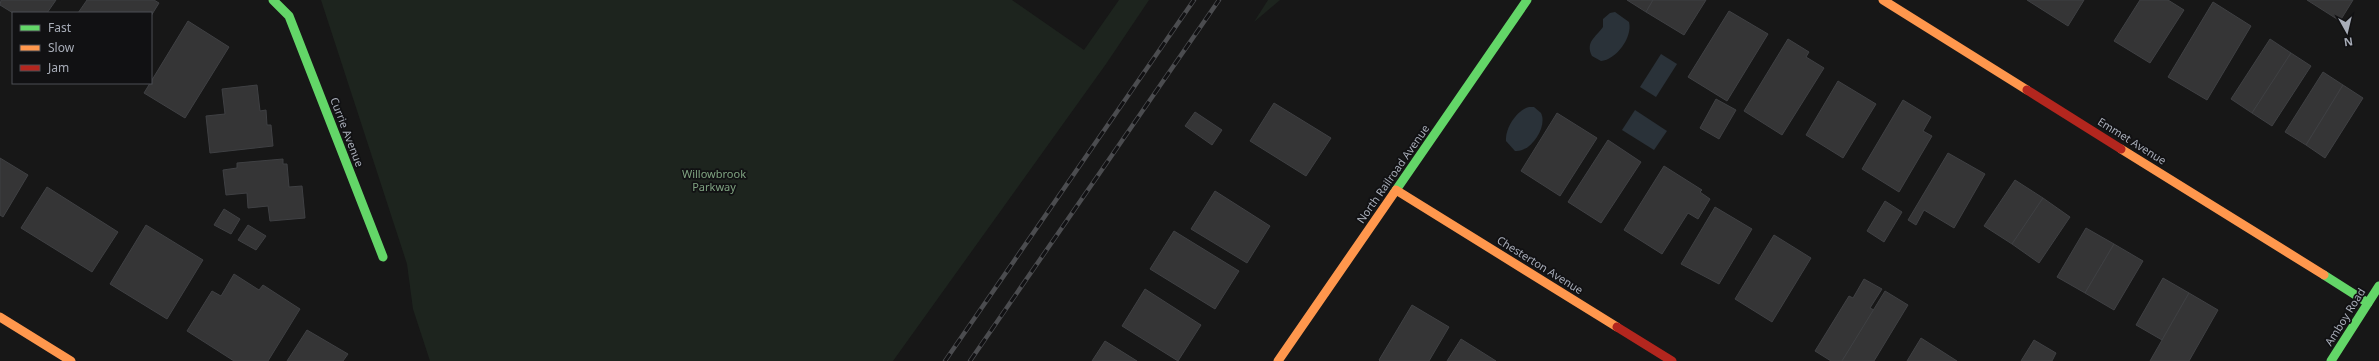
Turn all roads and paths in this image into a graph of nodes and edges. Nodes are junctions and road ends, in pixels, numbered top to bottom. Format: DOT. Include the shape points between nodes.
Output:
graph roads {
  1 [pos="273,0"];
  2 [pos="1526,0"];
  3 [pos="1883,0"];
  4 [pos="1396,190"];
  5 [pos="383,257"];
  6 [pos="2379,286"];
  7 [pos="2368,303"];
  8 [pos="0,317"];
  9 [pos="71,361"];
  10 [pos="1278,361"];
  11 [pos="1672,361"];
  12 [pos="2331,361"];
  1 -- 5 [label="street, Currie Avenue" via="289,16"];
  2 -- 4 [label="street, North Railroad Avenue"];
  3 -- 7 [label="street, Emmet Avenue"];
  4 -- 10 [label="street, North Railroad Avenue"];
  4 -- 11 [label="street, Chesterton Avenue"];
  6 -- 7 [label="street, Amboy Road"];
  7 -- 12 [label="street, Amboy Road"];
  8 -- 9 [label="street"];
}
